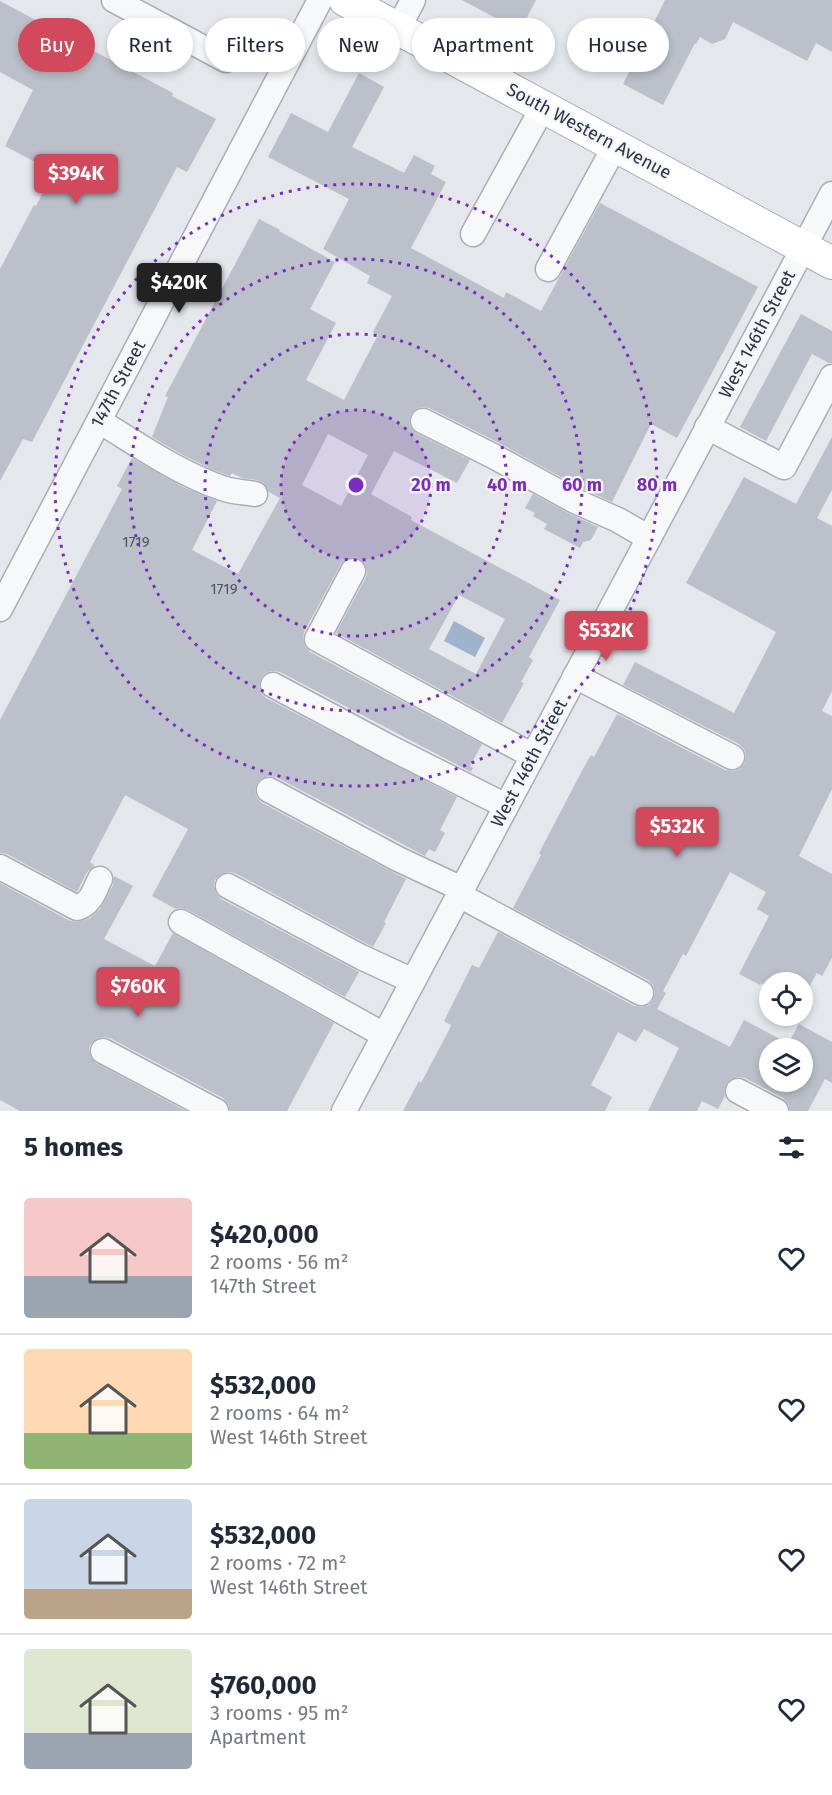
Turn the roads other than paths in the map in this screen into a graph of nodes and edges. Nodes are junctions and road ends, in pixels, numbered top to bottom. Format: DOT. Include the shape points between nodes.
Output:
graph roads {
  1 [pos="114,0"];
  2 [pos="320,0"];
  3 [pos="345,0"];
  4 [pos="413,0"];
  5 [pos="379,18"];
  6 [pos="400,24"];
  7 [pos="400,29"];
  8 [pos="205,49"];
  9 [pos="543,107"];
  10 [pos="615,146"];
  11 [pos="832,194"];
  12 [pos="473,234"];
  13 [pos="803,247"];
  14 [pos="832,263"];
  15 [pos="548,269"];
  16 [pos="832,377"];
  17 [pos="99,421"];
  18 [pos="423,421"];
  19 [pos="707,427"];
  20 [pos="255,494"];
  21 [pos="649,538"];
  22 [pos="353,571"];
  23 [pos="0,609"];
  24 [pos="575,676"];
  25 [pos="273,684"];
  26 [pos="533,756"];
  27 [pos="732,757"];
  28 [pos="269,790"];
  29 [pos="506,806"];
  30 [pos="0,867"];
  31 [pos="100,879"];
  32 [pos="228,886"];
  33 [pos="460,892"];
  34 [pos="181,922"];
  35 [pos="413,981"];
  36 [pos="641,993"];
  37 [pos="384,1035"];
  38 [pos="103,1051"];
  39 [pos="738,1091"];
  40 [pos="216,1111"];
  41 [pos="344,1111"];
  42 [pos="776,1111"];
  1 -- 8 [label="street"];
  2 -- 17 [label="street, 147th Street"];
  3 -- 5 [label="main road, South Western Avenue"];
  4 -- 6 [label="street"];
  7 -- 9 [label="main road, South Western Avenue"];
  9 -- 10 [label="main road, South Western Avenue"];
  9 -- 12 [label="street"];
  10 -- 13 [label="main road, South Western Avenue"];
  10 -- 15 [label="street"];
  11 -- 13 [label="street, West 146th Street"];
  13 -- 14 [label="main road, South Western Avenue"];
  13 -- 19 [label="street, West 146th Street"];
  16 -- 19 [label="street" via="784,467"];
  17 -- 20 [label="street" via="196,478 225,490"];
  17 -- 23 [label="street, 147th Street"];
  18 -- 21 [label="street"];
  19 -- 21 [label="street, West 146th Street"];
  21 -- 24 [label="street, West 146th Street"];
  22 -- 26 [label="street" via="317,639"];
  24 -- 26 [label="street, West 146th Street"];
  24 -- 27 [label="street"];
  25 -- 29 [label="street"];
  26 -- 29 [label="street, West 146th Street"];
  28 -- 33 [label="street"];
  29 -- 33 [label="street, West 146th Street"];
  30 -- 31 [label="street" via="77,908 85,906"];
  32 -- 35 [label="street"];
  33 -- 35 [label="street, West 146th Street"];
  33 -- 36 [label="street"];
  34 -- 37 [label="street"];
  35 -- 37 [label="street, West 146th Street"];
  37 -- 41 [label="street, West 146th Street"];
  38 -- 40 [label="street"];
  39 -- 42 [label="street"];
}
